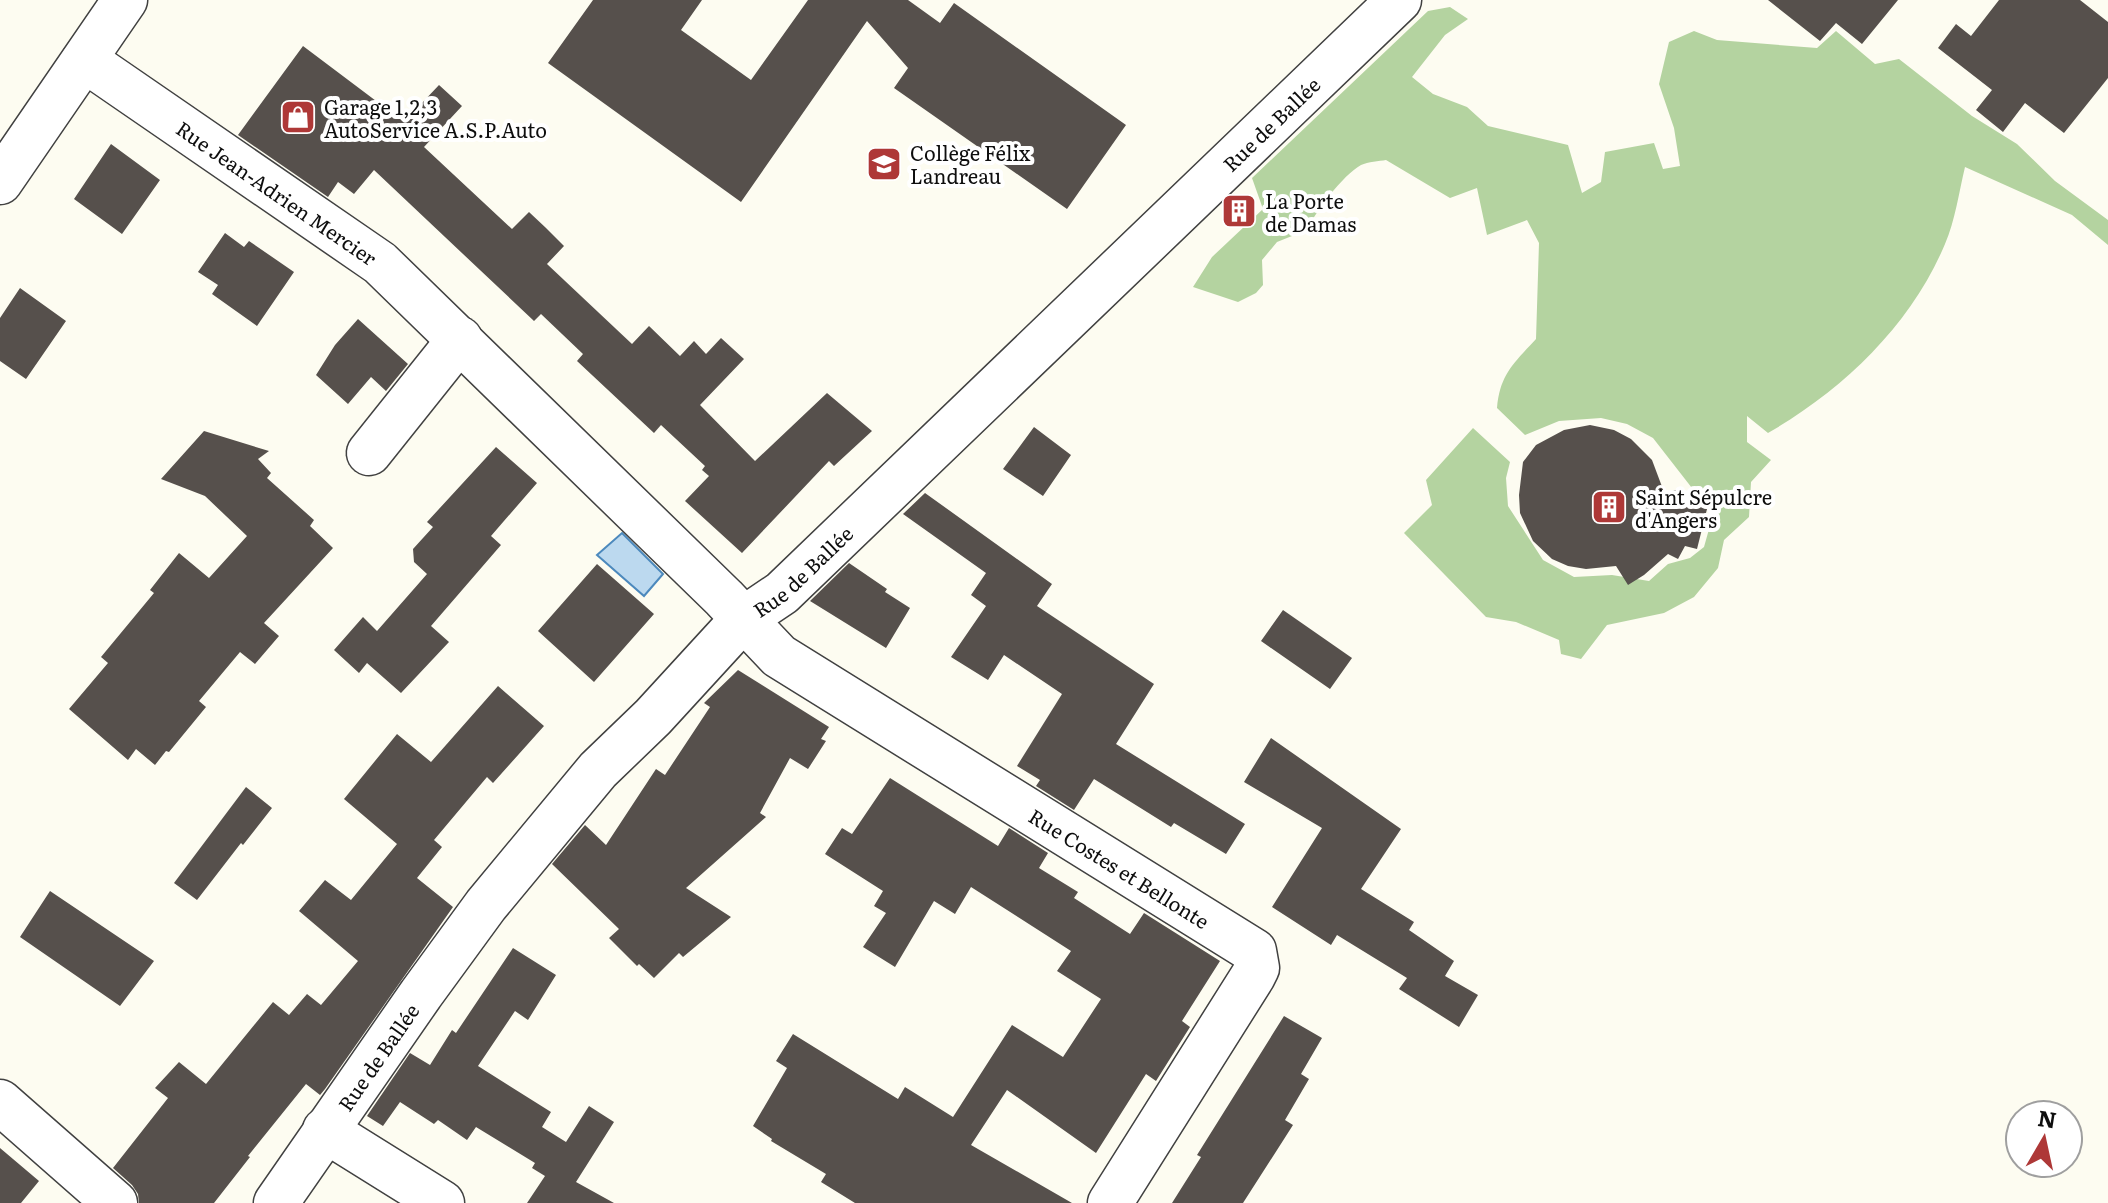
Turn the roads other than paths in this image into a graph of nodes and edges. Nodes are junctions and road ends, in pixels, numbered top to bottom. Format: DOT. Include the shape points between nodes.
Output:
graph roads {
  1 [pos="125,0"];
  2 [pos="1399,0"];
  3 [pos="83,62"];
  4 [pos="0,182"];
  5 [pos="460,339"];
  6 [pos="369,453"];
  7 [pos="742,620"];
  8 [pos="0,1102"];
  9 [pos="325,1130"];
  10 [pos="115,1203"];
  11 [pos="276,1203"];
  12 [pos="442,1203"];
  13 [pos="1110,1203"];
  1 -- 3 [label="street"];
  2 -- 7 [label="street, Rue de Ballée" via="782,593"];
  3 -- 4 [label="street"];
  3 -- 5 [label="street, Rue Jean-Adrien Mercier" via="380,263"];
  5 -- 6 [label="street"];
  5 -- 7 [label="street, Rue Jean-Adrien Mercier"];
  7 -- 9 [label="street, Rue de Ballée" via="598,770 486,905"];
  7 -- 13 [label="street, Rue Costes et Bellonte" via="779,656 1254,951 1253,976"];
  8 -- 10 [label="street"];
  9 -- 11 [label="street, Rue de Ballée"];
  9 -- 12 [label="street"];
}
